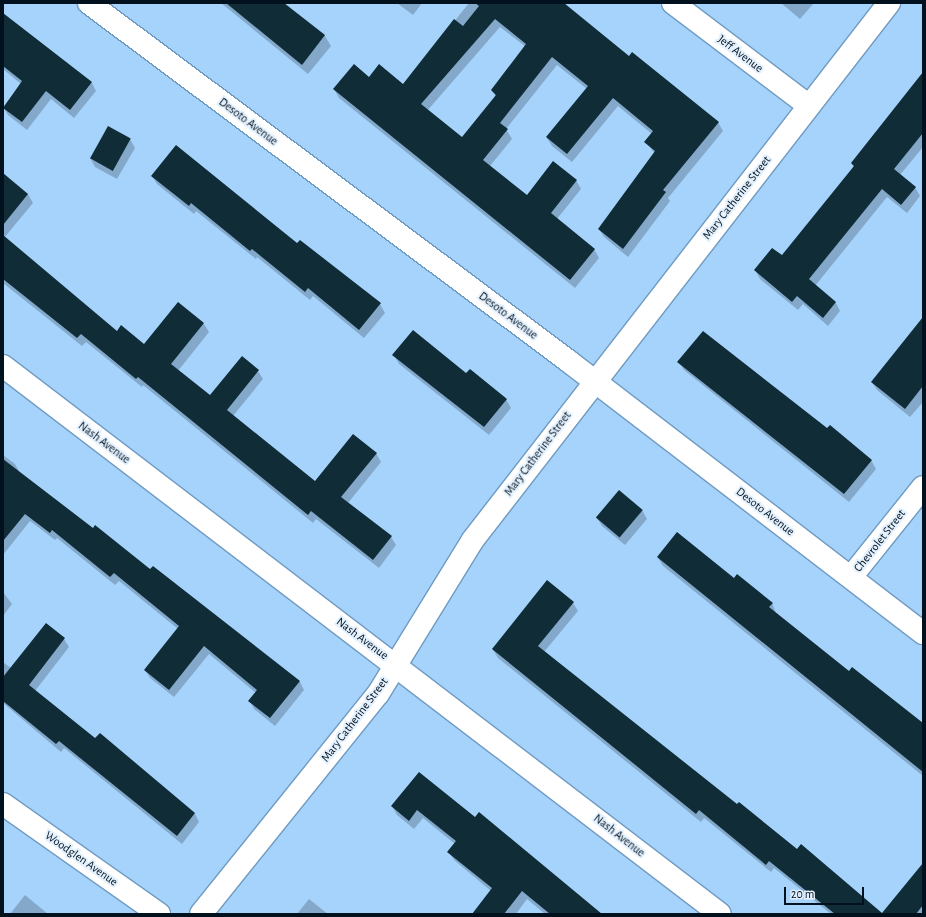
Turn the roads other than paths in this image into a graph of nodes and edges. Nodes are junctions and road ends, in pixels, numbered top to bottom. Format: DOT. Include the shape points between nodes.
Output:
graph roads {
  1 [pos="90,3"];
  2 [pos="673,3"];
  3 [pos="889,3"];
  4 [pos="808,105"];
  5 [pos="3,366"];
  6 [pos="594,381"];
  7 [pos="923,486"];
  8 [pos="851,577"];
  9 [pos="923,633"];
  10 [pos="396,664"];
  11 [pos="3,804"];
  12 [pos="159,914"];
  13 [pos="201,914"];
  14 [pos="720,914"];
  1 -- 6 [label="street, Desoto Avenue"];
  2 -- 4 [label="street, Jeff Avenue"];
  3 -- 4 [label="street, Mary Catherine Street"];
  4 -- 6 [label="street, Mary Catherine Street"];
  5 -- 10 [label="street, Nash Avenue"];
  6 -- 8 [label="street, Desoto Avenue"];
  6 -- 10 [label="street, Mary Catherine Street" via="472,541"];
  7 -- 8 [label="street, Chevrolet Street"];
  8 -- 9 [label="street, Desoto Avenue"];
  10 -- 13 [label="street, Mary Catherine Street" via="378,694"];
  10 -- 14 [label="street, Nash Avenue"];
  11 -- 12 [label="street, Woodglen Avenue"];
}
